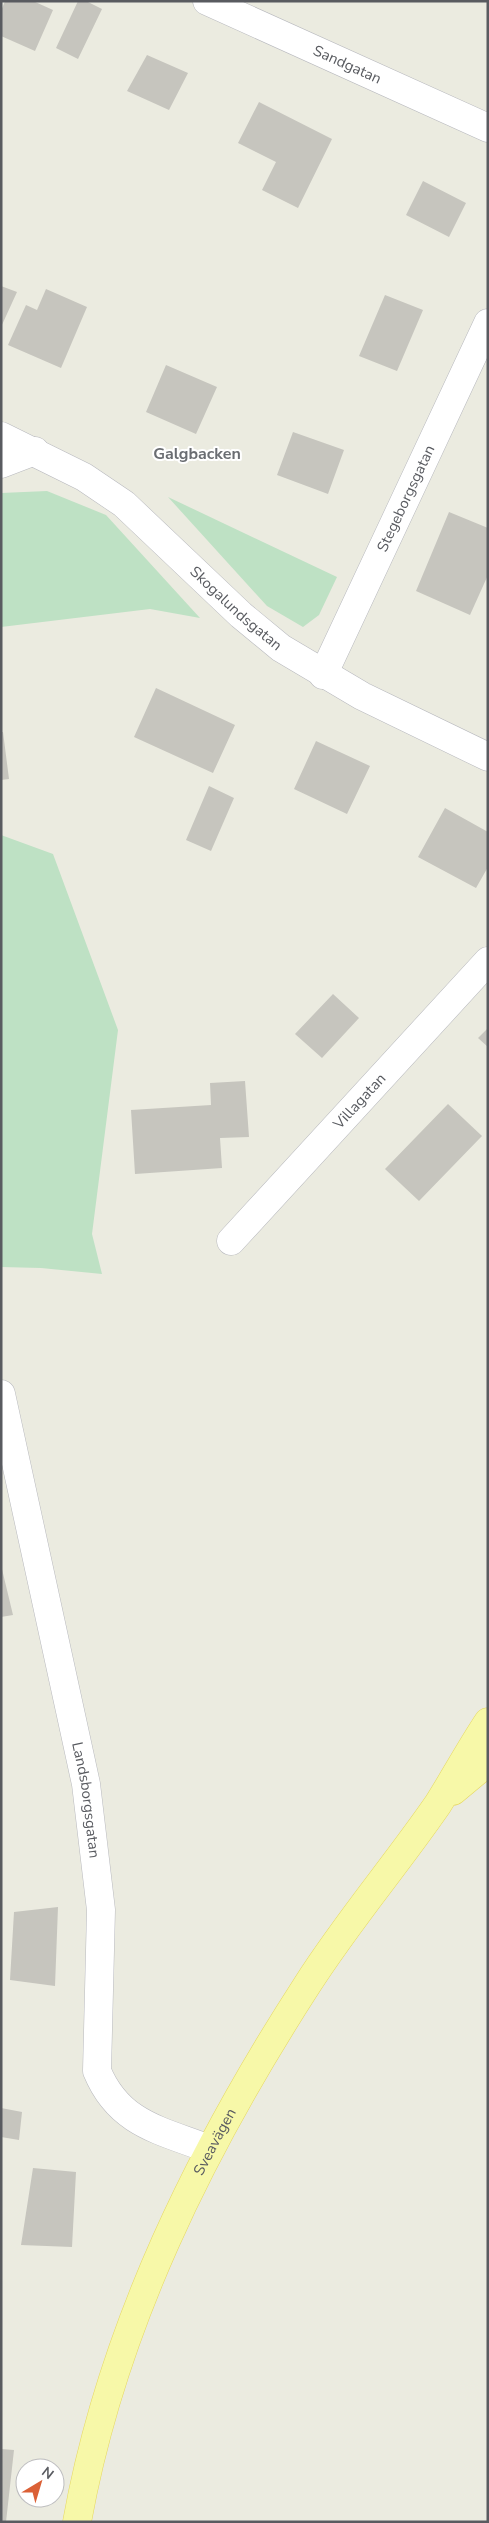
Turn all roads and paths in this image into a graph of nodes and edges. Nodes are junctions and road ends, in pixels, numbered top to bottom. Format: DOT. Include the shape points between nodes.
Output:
graph roads {
  1 [pos="207,1"];
  2 [pos="488,128"];
  3 [pos="488,323"];
  4 [pos="1,436"];
  5 [pos="35,451"];
  6 [pos="1,464"];
  7 [pos="324,675"];
  8 [pos="488,756"];
  9 [pos="488,961"];
  10 [pos="231,1241"];
  11 [pos="1,1394"];
  12 [pos="488,1722"];
  13 [pos="488,1762"];
  14 [pos="438,1802"];
  15 [pos="209,2149"];
  16 [pos="76,2522"];
  1 -- 2 [label="street, Sandgatan"];
  3 -- 7 [label="street, Stegeborgsgatan"];
  4 -- 5 [label="street, Skogalundsgatan"];
  5 -- 6 [label="street"];
  5 -- 7 [label="street, Skogalundsgatan" via="84,477 124,504 241,615 281,648"];
  7 -- 8 [label="street, Skogalundsgatan"];
  9 -- 10 [label="street, Villagatan"];
  11 -- 15 [label="street, Landsborgsgatan" via="86,1784 101,1910 98,2071 106,2091 121,2109 140,2122"];
  12 -- 14 [label="main road, Sveavägen"];
  13 -- 14 [label="main road, Sveavägen"];
  14 -- 15 [label="main road, Sveavägen" via="307,1984"];
  15 -- 16 [label="main road, Sveavägen" via="157,2262 126,2343 100,2425"];
}
